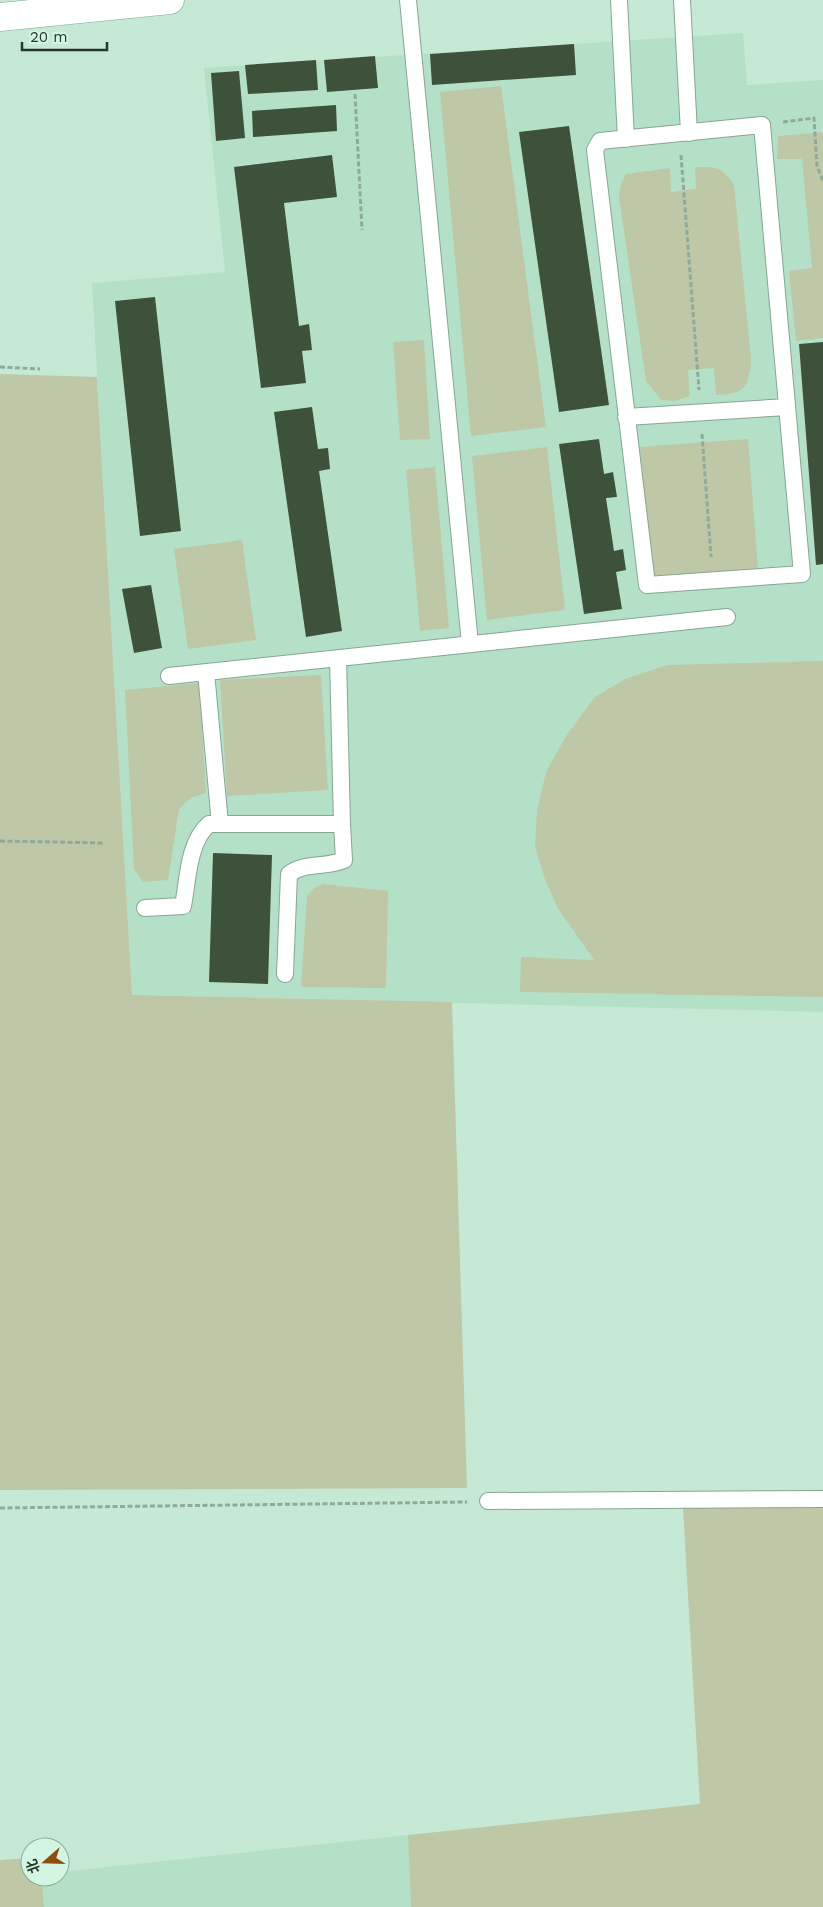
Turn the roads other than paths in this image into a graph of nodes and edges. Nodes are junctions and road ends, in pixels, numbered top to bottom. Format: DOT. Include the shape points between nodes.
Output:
graph roads {
  1 [pos="170,0"];
  2 [pos="408,0"];
  3 [pos="619,0"];
  4 [pos="682,0"];
  5 [pos="0,17"];
  6 [pos="684,133"];
  7 [pos="626,139"];
  8 [pos="787,407"];
  9 [pos="626,417"];
  10 [pos="727,617"];
  11 [pos="470,644"];
  12 [pos="338,658"];
  13 [pos="206,672"];
  14 [pos="169,676"];
  15 [pos="220,824"];
  16 [pos="342,824"];
  17 [pos="145,908"];
  18 [pos="284,974"];
  19 [pos="823,1499"];
  20 [pos="488,1501"];
  1 -- 5 [label="street"];
  2 -- 11 [label="lane"];
  3 -- 7 [label="lane"];
  4 -- 6 [label="lane"];
  6 -- 7 [label="lane"];
  6 -- 8 [label="lane" via="762,126"];
  7 -- 9 [label="lane" via="600,141 594,161"];
  8 -- 9 [label="lane"];
  8 -- 9 [label="lane" via="802,574 647,586"];
  10 -- 11 [label="lane"];
  11 -- 12 [label="lane"];
  12 -- 13 [label="lane"];
  12 -- 16 [label="lane"];
  13 -- 14 [label="lane"];
  13 -- 15 [label="lane"];
  15 -- 16 [label="lane"];
  15 -- 17 [label="lane" via="209,824 195,843 183,906"];
  16 -- 18 [label="lane" via="344,860 332,865 298,867 288,874"];
  19 -- 20 [label="lane"];
}
